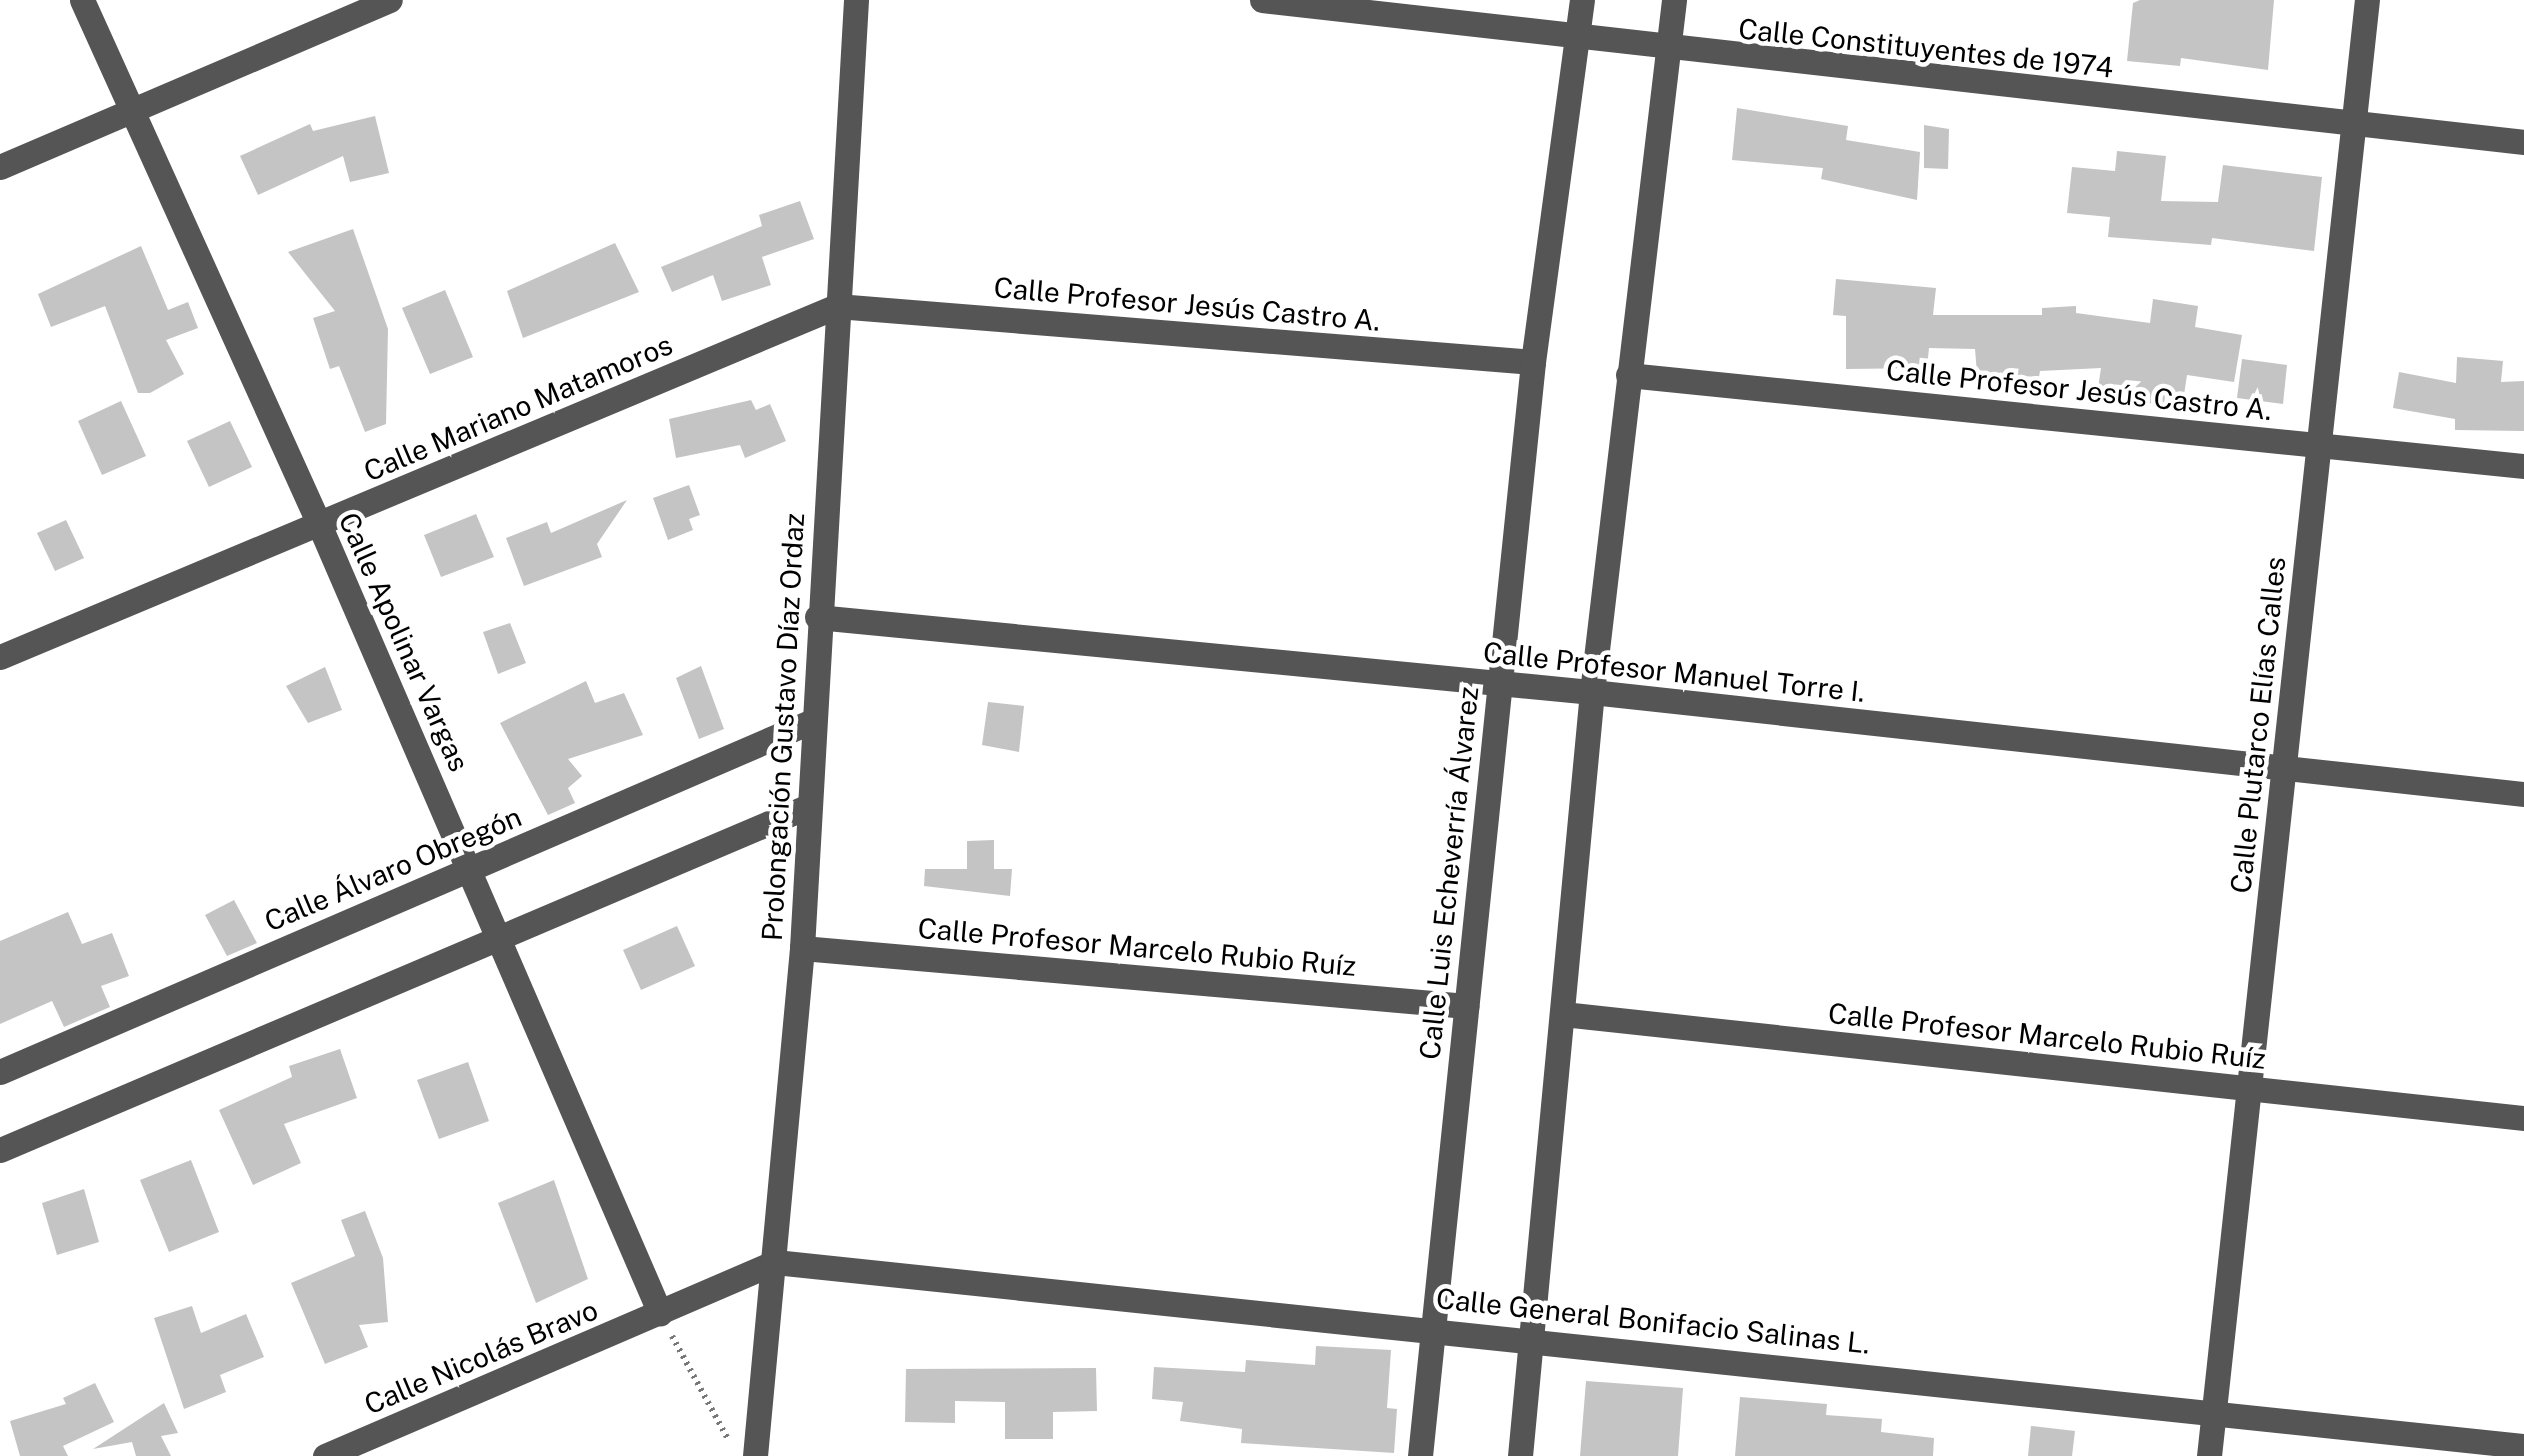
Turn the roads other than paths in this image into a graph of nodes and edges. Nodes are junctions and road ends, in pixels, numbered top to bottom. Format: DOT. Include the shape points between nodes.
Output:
graph roads {
  1 [pos="82,0"];
  2 [pos="390,0"];
  3 [pos="856,0"];
  4 [pos="1262,0"];
  5 [pos="1582,0"];
  6 [pos="1674,0"];
  7 [pos="2367,0"];
  8 [pos="1578,38"];
  9 [pos="1668,50"];
  10 [pos="128,112"];
  11 [pos="2353,124"];
  12 [pos="2524,142"];
  13 [pos="0,166"];
  14 [pos="836,306"];
  15 [pos="1533,362"];
  16 [pos="1628,375"];
  17 [pos="2318,445"];
  18 [pos="2524,466"];
  19 [pos="319,524"];
  20 [pos="817,618"];
  21 [pos="0,656"];
  22 [pos="1498,683"];
  23 [pos="1592,692"];
  24 [pos="810,722"];
  25 [pos="2283,768"];
  26 [pos="2524,794"];
  27 [pos="809,806"];
  28 [pos="470,868"];
  29 [pos="500,938"];
  30 [pos="802,948"];
  31 [pos="1466,1006"];
  32 [pos="1563,1014"];
  33 [pos="0,1072"];
  34 [pos="2248,1088"];
  35 [pos="2524,1118"];
  36 [pos="0,1150"];
  37 [pos="775,1262"];
  38 [pos="660,1313"];
  39 [pos="1431,1327"];
  40 [pos="1535,1338"];
  41 [pos="2213,1412"];
  42 [pos="2524,1446"];
  43 [pos="325,1456"];
  44 [pos="754,1456"];
  45 [pos="1420,1456"];
  46 [pos="1520,1456"];
  47 [pos="2208,1456"];
  1 -- 10 [label="street, Calle Apolinar Vargas"];
  2 -- 10 [label="street"];
  3 -- 14 [label="street, Prolongación Gustavo Díaz Ordaz"];
  4 -- 8 [label="street, Calle Constituyentes de 1974"];
  5 -- 8 [label="street, Calle Luis Echeverría Álvarez"];
  6 -- 9 [label="street"];
  7 -- 11 [label="street, Calle Plutarco Elías Calles"];
  8 -- 9 [label="street, Calle Constituyentes de 1974"];
  8 -- 15 [label="street, Calle Luis Echeverría Álvarez"];
  9 -- 11 [label="street, Calle Constituyentes de 1974"];
  9 -- 16 [label="street"];
  10 -- 13 [label="street"];
  10 -- 19 [label="street, Calle Apolinar Vargas"];
  11 -- 12 [label="street, Calle Constituyentes de 1974"];
  11 -- 17 [label="street, Calle Plutarco Elías Calles"];
  14 -- 15 [label="street, Calle Profesor Jesús Castro A."];
  14 -- 19 [label="street, Calle Mariano Matamoros"];
  14 -- 20 [label="street, Prolongación Gustavo Díaz Ordaz"];
  15 -- 22 [label="street, Calle Luis Echeverría Álvarez"];
  16 -- 17 [label="street, Calle Profesor Jesús Castro A."];
  16 -- 23 [label="street"];
  17 -- 18 [label="street, Calle Profesor Jesús Castro A."];
  17 -- 25 [label="street, Calle Plutarco Elías Calles"];
  19 -- 21 [label="street, Calle Mariano Matamoros"];
  19 -- 28 [label="street, Calle Apolinar Vargas"];
  20 -- 22 [label="street, Calle Profesor Manuel Torre I."];
  20 -- 24 [label="street, Prolongación Gustavo Díaz Ordaz"];
  22 -- 23 [label="street, Calle Profesor Manuel Torre I."];
  22 -- 31 [label="street, Calle Luis Echeverría Álvarez"];
  23 -- 25 [label="street, Calle Profesor Manuel Torre I."];
  23 -- 32 [label="street"];
  24 -- 27 [label="street, Prolongación Gustavo Díaz Ordaz"];
  24 -- 28 [label="street, Calle Álvaro Obregón"];
  25 -- 26 [label="street, Calle Profesor Manuel Torre I."];
  25 -- 34 [label="street, Calle Plutarco Elías Calles"];
  27 -- 29 [label="street"];
  27 -- 30 [label="street, Prolongación Gustavo Díaz Ordaz"];
  28 -- 29 [label="street, Calle Apolinar Vargas"];
  28 -- 33 [label="street, Calle Álvaro Obregón"];
  29 -- 36 [label="street"];
  29 -- 38 [label="street, Calle Apolinar Vargas"];
  30 -- 31 [label="street, Calle Profesor Marcelo Rubio Ruíz"];
  30 -- 37 [label="street, Prolongación Gustavo Díaz Ordaz"];
  31 -- 39 [label="street, Calle Luis Echeverría Álvarez"];
  32 -- 34 [label="street, Calle Profesor Marcelo Rubio Ruíz"];
  32 -- 40 [label="street"];
  34 -- 35 [label="street, Calle Profesor Marcelo Rubio Ruíz"];
  34 -- 41 [label="street, Calle Plutarco Elías Calles"];
  37 -- 38 [label="street, Calle Nicolás Bravo"];
  37 -- 39 [label="street, Calle General Bonifacio Salinas L."];
  37 -- 44 [label="street, Prolongación Gustavo Díaz Ordaz"];
  38 -- 43 [label="street, Calle Nicolás Bravo"];
  39 -- 40 [label="street, Calle General Bonifacio Salinas L."];
  39 -- 45 [label="street, Calle Luis Echeverría Álvarez"];
  40 -- 41 [label="street, Calle General Bonifacio Salinas L."];
  40 -- 46 [label="street"];
  41 -- 42 [label="street, Calle General Bonifacio Salinas L."];
  41 -- 47 [label="street, Calle Plutarco Elías Calles"];
}
